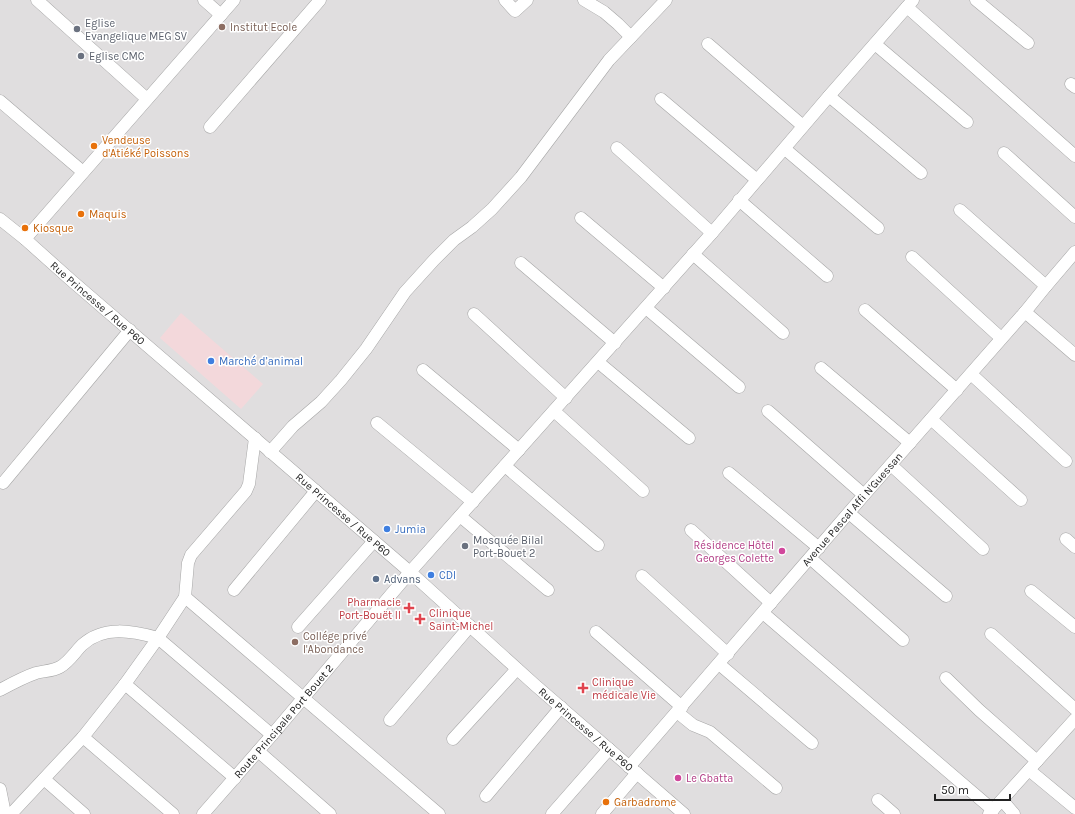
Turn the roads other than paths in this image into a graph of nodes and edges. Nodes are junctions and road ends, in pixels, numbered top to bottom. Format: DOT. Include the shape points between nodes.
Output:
graph roads {
  1 [pos="37,0"];
  2 [pos="204,0"];
  3 [pos="234,0"];
  4 [pos="320,0"];
  5 [pos="505,0"];
  6 [pos="528,0"];
  7 [pos="584,0"];
  8 [pos="666,0"];
  9 [pos="976,0"];
  10 [pos="910,3"];
  11 [pos="221,15"];
  12 [pos="631,37"];
  13 [pos="1028,43"];
  14 [pos="708,44"];
  15 [pos="876,44"];
  16 [pos="829,96"];
  17 [pos="147,99"];
  18 [pos="661,99"];
  19 [pos="0,101"];
  20 [pos="967,122"];
  21 [pos="803,126"];
  22 [pos="210,127"];
  23 [pos="617,148"];
  24 [pos="785,149"];
  25 [pos="1004,154"];
  26 [pos="1075,156"];
  27 [pos="83,172"];
  28 [pos="921,173"];
  29 [pos="757,180"];
  30 [pos="739,200"];
  31 [pos="960,210"];
  32 [pos="1075,217"];
  33 [pos="581,218"];
  34 [pos="0,219"];
  35 [pos="878,228"];
  36 [pos="712,232"];
  37 [pos="25,239"];
  38 [pos="1075,252"];
  39 [pos="694,254"];
  40 [pos="912,256"];
  41 [pos="521,263"];
  42 [pos="827,276"];
  43 [pos="1046,286"];
  44 [pos="664,288"];
  45 [pos="646,308"];
  46 [pos="865,310"];
  47 [pos="1025,312"];
  48 [pos="474,314"];
  49 [pos="130,330"];
  50 [pos="783,333"];
  51 [pos="1001,338"];
  52 [pos="615,343"];
  53 [pos="1075,355"];
  54 [pos="598,362"];
  55 [pos="821,368"];
  56 [pos="423,370"];
  57 [pos="972,374"];
  58 [pos="740,387"];
  59 [pos="957,390"];
  60 [pos="566,398"];
  61 [pos="554,411"];
  62 [pos="768,411"];
  63 [pos="931,419"];
  64 [pos="378,423"];
  65 [pos="255,438"];
  66 [pos="689,438"];
  67 [pos="910,443"];
  68 [pos="519,450"];
  69 [pos="270,452"];
  70 [pos="1066,461"];
  71 [pos="891,465"];
  72 [pos="505,466"];
  73 [pos="729,472"];
  74 [pos="3,484"];
  75 [pos="316,491"];
  76 [pos="643,491"];
  77 [pos="864,495"];
  78 [pos="1021,500"];
  79 [pos="472,502"];
  80 [pos="849,513"];
  81 [pos="460,516"];
  82 [pos="690,530"];
  83 [pos="374,542"];
  84 [pos="598,545"];
  85 [pos="818,548"];
  86 [pos="983,549"];
  87 [pos="810,558"];
  88 [pos="410,572"];
  89 [pos="642,576"];
  90 [pos="234,590"];
  91 [pos="548,590"];
  92 [pos="1031,591"];
  93 [pos="946,596"];
  94 [pos="185,597"];
  95 [pos="771,603"];
  96 [pos="763,613"];
  97 [pos="470,626"];
  98 [pos="298,627"];
  99 [pos="1075,627"];
  100 [pos="596,632"];
  101 [pos="991,634"];
  102 [pos="158,638"];
  103 [pos="903,640"];
  104 [pos="728,654"];
  105 [pos="719,664"];
  106 [pos="517,669"];
  107 [pos="946,678"];
  108 [pos="125,684"];
  109 [pos="0,690"];
  110 [pos="303,699"];
  111 [pos="561,707"];
  112 [pos="680,709"];
  113 [pos="1075,709"];
  114 [pos="1075,719"];
  115 [pos="390,720"];
  116 [pos="272,735"];
  117 [pos="83,737"];
  118 [pos="453,739"];
  119 [pos="812,743"];
  120 [pos="609,749"];
  121 [pos="258,751"];
  122 [pos="1033,765"];
  123 [pos="633,770"];
  124 [pos="235,778"];
  125 [pos="44,779"];
  126 [pos="776,788"];
  127 [pos="0,789"];
  128 [pos="486,796"];
  129 [pos="878,800"];
  130 [pos="1002,800"];
  131 [pos="1075,808"];
  132 [pos="991,812"];
  133 [pos="5,814"];
  134 [pos="11,814"];
  135 [pos="84,814"];
  136 [pos="173,814"];
  137 [pos="203,814"];
  138 [pos="330,814"];
  139 [pos="439,814"];
  140 [pos="552,814"];
  141 [pos="602,814"];
  142 [pos="684,814"];
  143 [pos="894,814"];
  144 [pos="1014,814"];
  1 -- 17 [label="street"];
  2 -- 11 [label="street"];
  3 -- 11 [label="street"];
  4 -- 22 [label="street"];
  5 -- 6 [label="street" via="515,11"];
  7 -- 12 [label="street" via="604,12"];
  8 -- 12 [label="street"];
  9 -- 13 [label="street"];
  10 -- 15 [label="street, Route Principale Port Bouet 2"];
  10 -- 26 [label="street"];
  11 -- 17 [label="street"];
  12 -- 69 [label="street" via="609,60 521,177 492,209 434,260 405,292 341,380"];
  14 -- 21 [label="street"];
  15 -- 16 [label="street, Route Principale Port Bouet 2"];
  15 -- 20 [label="street"];
  16 -- 21 [label="street, Route Principale Port Bouet 2"];
  16 -- 28 [label="street"];
  17 -- 27 [label="street"];
  18 -- 29 [label="street"];
  19 -- 27 [label="street"];
  21 -- 24 [label="street, Route Principale Port Bouet 2"];
  23 -- 36 [label="street"];
  24 -- 29 [label="street, Route Principale Port Bouet 2"];
  24 -- 35 [label="street"];
  25 -- 32 [label="street"];
  27 -- 37 [label="street"];
  29 -- 30 [label="street, Route Principale Port Bouet 2"];
  30 -- 36 [label="street, Route Principale Port Bouet 2"];
  30 -- 42 [label="street"];
  31 -- 43 [label="street"];
  33 -- 44 [label="street"];
  34 -- 37 [label="street, Rue Princesse / Rue P60"];
  36 -- 39 [label="street, Route Principale Port Bouet 2"];
  37 -- 49 [label="street, Rue Princesse / Rue P60"];
  38 -- 43 [label="street, Avenue Pascal Affi N'Guessan"];
  39 -- 44 [label="street, Route Principale Port Bouet 2"];
  39 -- 50 [label="street"];
  40 -- 51 [label="street"];
  41 -- 52 [label="street"];
  43 -- 47 [label="street, Avenue Pascal Affi N'Guessan"];
  44 -- 45 [label="street, Route Principale Port Bouet 2"];
  45 -- 52 [label="street, Route Principale Port Bouet 2"];
  45 -- 58 [label="street"];
  46 -- 59 [label="street"];
  47 -- 51 [label="street, Avenue Pascal Affi N'Guessan"];
  47 -- 53 [label="street"];
  48 -- 60 [label="street"];
  49 -- 65 [label="street, Rue Princesse / Rue P60"];
  49 -- 74 [label="street"];
  51 -- 57 [label="street, Avenue Pascal Affi N'Guessan"];
  52 -- 54 [label="street, Route Principale Port Bouet 2"];
  54 -- 60 [label="street, Route Principale Port Bouet 2"];
  54 -- 66 [label="street"];
  55 -- 67 [label="street"];
  56 -- 68 [label="street"];
  57 -- 59 [label="street, Avenue Pascal Affi N'Guessan"];
  57 -- 70 [label="street"];
  59 -- 63 [label="street, Avenue Pascal Affi N'Guessan"];
  60 -- 61 [label="street, Route Principale Port Bouet 2"];
  61 -- 68 [label="street, Route Principale Port Bouet 2"];
  61 -- 76 [label="street"];
  62 -- 77 [label="street"];
  63 -- 67 [label="street, Avenue Pascal Affi N'Guessan"];
  63 -- 78 [label="street"];
  64 -- 79 [label="street"];
  65 -- 69 [label="street, Rue Princesse / Rue P60"];
  65 -- 94 [label="street" via="249,484 191,555"];
  67 -- 71 [label="street, Avenue Pascal Affi N'Guessan"];
  68 -- 72 [label="street, Route Principale Port Bouet 2"];
  69 -- 75 [label="street, Rue Princesse / Rue P60"];
  71 -- 77 [label="street, Avenue Pascal Affi N'Guessan"];
  71 -- 86 [label="street"];
  72 -- 79 [label="street, Route Principale Port Bouet 2"];
  72 -- 84 [label="street"];
  73 -- 85 [label="street"];
  75 -- 83 [label="street, Rue Princesse / Rue P60"];
  75 -- 90 [label="street"];
  77 -- 80 [label="street, Avenue Pascal Affi N'Guessan"];
  79 -- 81 [label="street, Route Principale Port Bouet 2"];
  80 -- 85 [label="street, Avenue Pascal Affi N'Guessan"];
  80 -- 93 [label="street"];
  81 -- 88 [label="street, Route Principale Port Bouet 2"];
  81 -- 91 [label="street"];
  82 -- 95 [label="street"];
  83 -- 88 [label="street, Rue Princesse / Rue P60"];
  83 -- 98 [label="street"];
  85 -- 87 [label="street, Avenue Pascal Affi N'Guessan"];
  87 -- 95 [label="street, Avenue Pascal Affi N'Guessan"];
  87 -- 103 [label="street"];
  88 -- 97 [label="street, Rue Princesse / Rue P60"];
  88 -- 110 [label="street, Route Principale Port Bouet 2"];
  89 -- 104 [label="street"];
  92 -- 99 [label="street"];
  94 -- 102 [label="street"];
  94 -- 110 [label="street"];
  95 -- 96 [label="street, Avenue Pascal Affi N'Guessan"];
  96 -- 104 [label="street, Avenue Pascal Affi N'Guessan"];
  96 -- 132 [label="street"];
  97 -- 106 [label="street, Rue Princesse / Rue P60"];
  97 -- 115 [label="street"];
  100 -- 112 [label="street"];
  101 -- 113 [label="street"];
  102 -- 108 [label="street"];
  102 -- 109 [label="street" via="131,632 104,633 92,638 61,667 36,673"];
  102 -- 116 [label="street"];
  104 -- 105 [label="street, Avenue Pascal Affi N'Guessan"];
  105 -- 112 [label="street, Avenue Pascal Affi N'Guessan"];
  105 -- 119 [label="street"];
  106 -- 111 [label="street, Rue Princesse / Rue P60"];
  106 -- 118 [label="street"];
  107 -- 122 [label="street"];
  108 -- 117 [label="street"];
  108 -- 124 [label="street"];
  110 -- 116 [label="street, Route Principale Port Bouet 2"];
  110 -- 139 [label="street"];
  111 -- 120 [label="street, Rue Princesse / Rue P60"];
  111 -- 128 [label="street"];
  112 -- 123 [label="street, Avenue Pascal Affi N'Guessan"];
  112 -- 126 [label="street" via="693,725 710,732"];
  114 -- 122 [label="street"];
  116 -- 121 [label="street, Route Principale Port Bouet 2"];
  117 -- 125 [label="street"];
  117 -- 136 [label="street"];
  120 -- 123 [label="street, Rue Princesse / Rue P60"];
  120 -- 140 [label="street"];
  121 -- 124 [label="street, Route Principale Port Bouet 2"];
  121 -- 138 [label="street"];
  122 -- 130 [label="street"];
  122 -- 131 [label="street"];
  123 -- 141 [label="street, Avenue Pascal Affi N'Guessan"];
  123 -- 142 [label="street, Rue Princesse / Rue P60"];
  124 -- 137 [label="street, Route Principale Port Bouet 2"];
  125 -- 134 [label="street"];
  125 -- 135 [label="street"];
  127 -- 133 [label="street"];
  129 -- 143 [label="street"];
  130 -- 132 [label="street"];
  130 -- 144 [label="street"];
}
